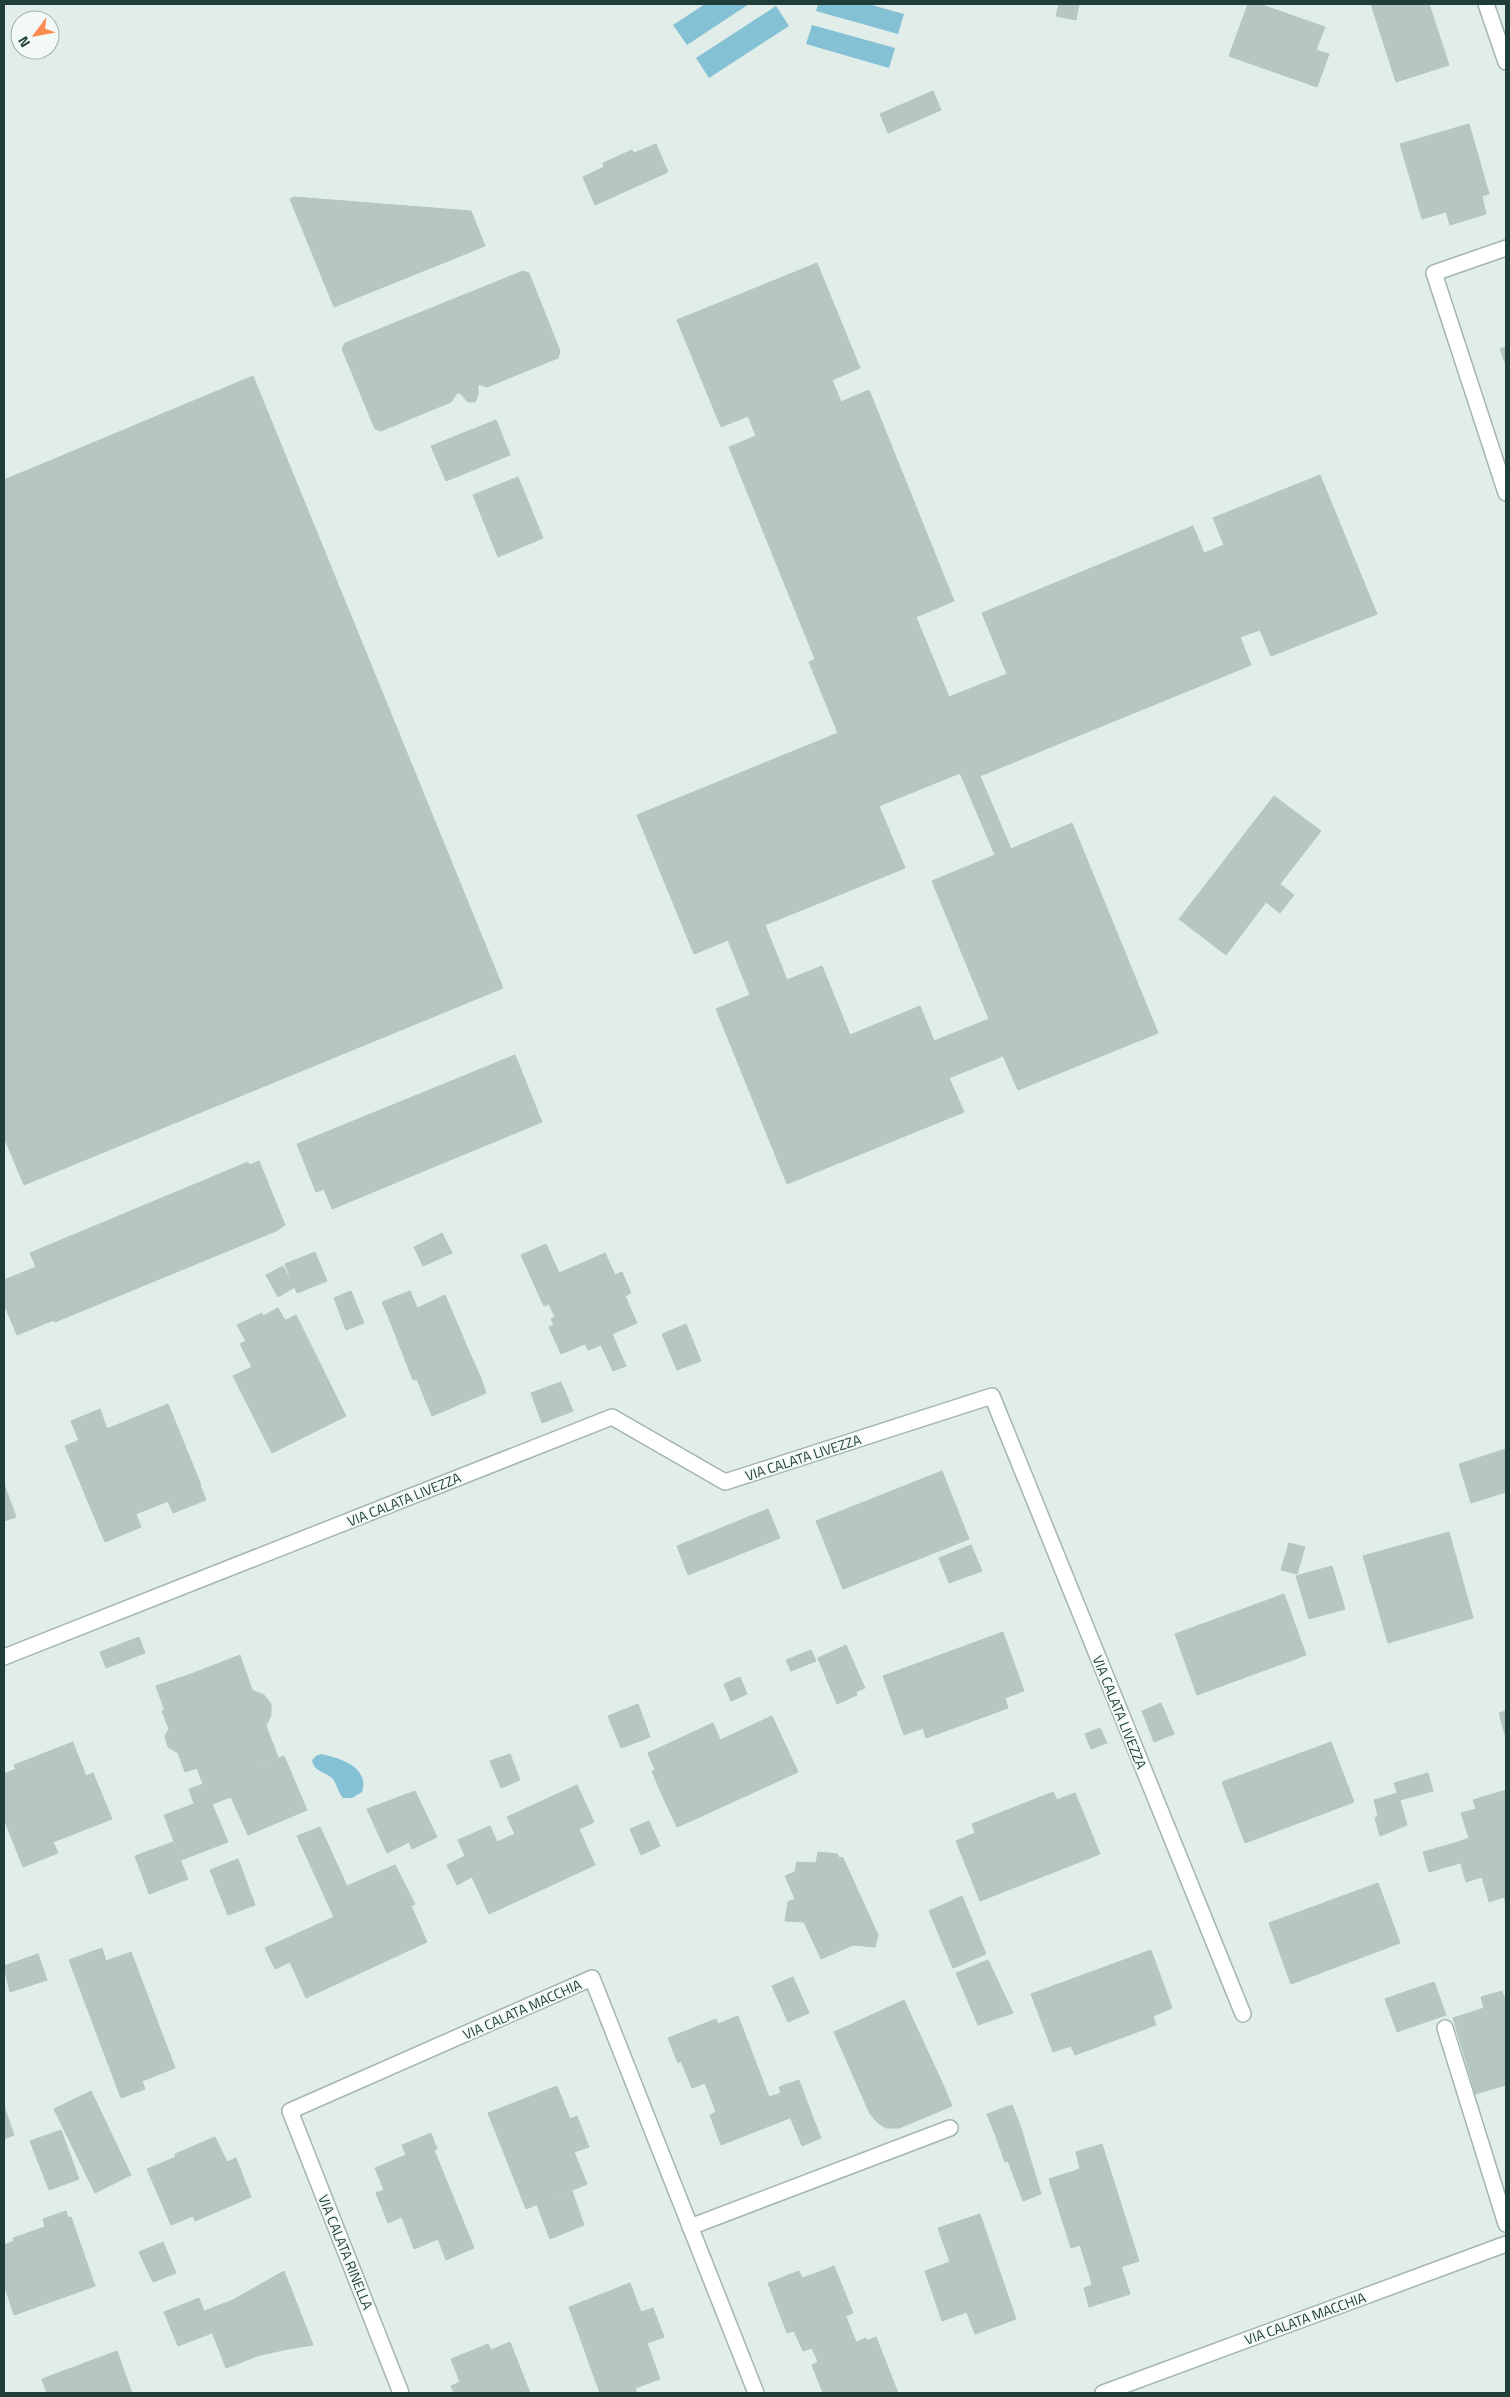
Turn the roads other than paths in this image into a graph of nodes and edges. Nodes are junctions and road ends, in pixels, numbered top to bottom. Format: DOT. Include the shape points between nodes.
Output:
graph roads {
  1 [pos="1486,4"];
  2 [pos="1506,62"];
  3 [pos="1506,248"];
  4 [pos="1506,493"];
  5 [pos="4,1657"];
  6 [pos="1243,2014"];
  7 [pos="1445,2028"];
  8 [pos="290,2112"];
  9 [pos="950,2128"];
  10 [pos="1506,2224"];
  11 [pos="690,2227"];
  12 [pos="1506,2244"];
  13 [pos="401,2393"];
  14 [pos="756,2393"];
  15 [pos="1103,2393"];
  1 -- 2 [label="street"];
  3 -- 4 [label="street" via="1434,274"];
  5 -- 6 [label="street, VIA CALATA LIVEZZA" via="612,1417 726,1482 992,1396"];
  7 -- 10 [label="street"];
  8 -- 11 [label="street, VIA CALATA MACCHIA" via="592,1978"];
  8 -- 13 [label="street, VIA CALATA RINELLA"];
  9 -- 11 [label="street"];
  11 -- 14 [label="street, VIA CALATA MACCHIA"];
  12 -- 15 [label="street, VIA CALATA MACCHIA"];
}
